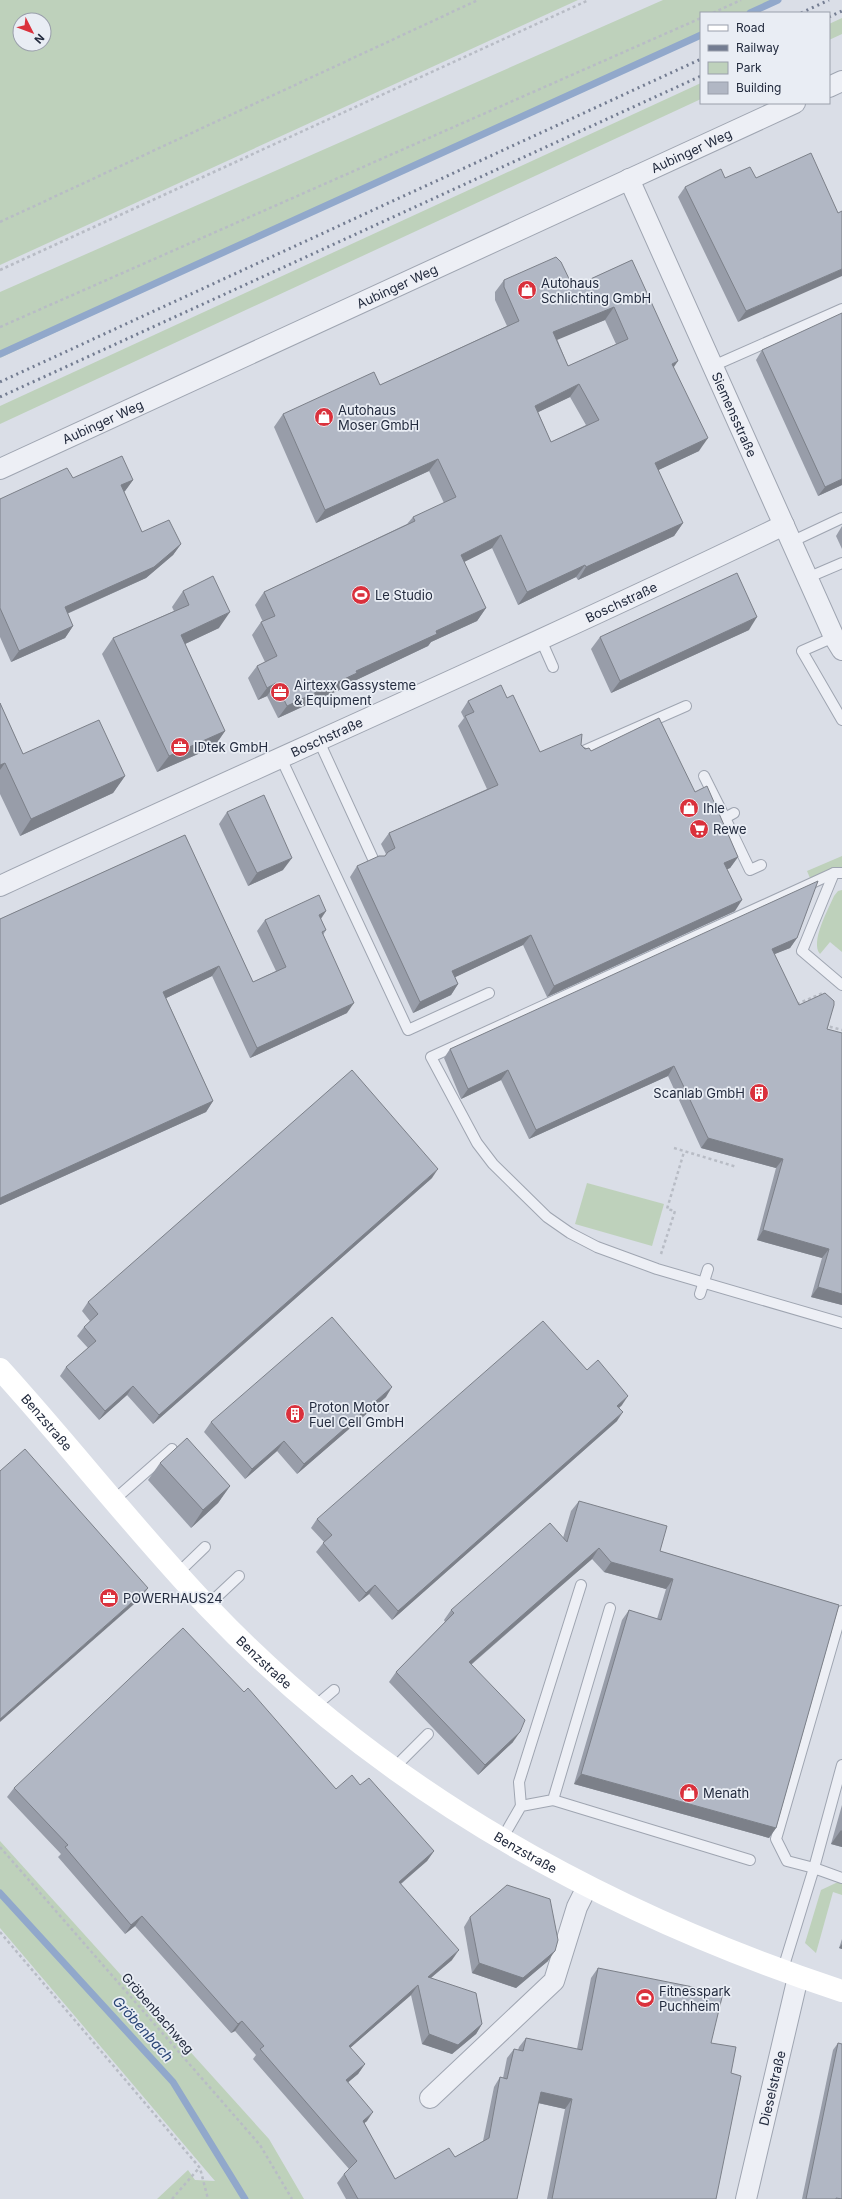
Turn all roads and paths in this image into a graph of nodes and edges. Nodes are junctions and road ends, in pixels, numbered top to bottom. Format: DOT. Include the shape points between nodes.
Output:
graph roads {
  1 [pos="478,0"];
  2 [pos="589,0"];
  3 [pos="741,0"];
  4 [pos="715,12"];
  5 [pos="700,18"];
  6 [pos="842,81"];
  7 [pos="830,87"];
  8 [pos="793,104"];
  9 [pos="629,179"];
  10 [pos="0,222"];
  11 [pos="0,270"];
  12 [pos="842,309"];
  13 [pos="0,326"];
  14 [pos="713,366"];
  15 [pos="0,469"];
  16 [pos="842,518"];
  17 [pos="787,533"];
  18 [pos="842,563"];
  19 [pos="808,578"];
  20 [pos="540,640"];
  21 [pos="838,644"];
  22 [pos="552,667"];
  23 [pos="686,706"];
  24 [pos="842,720"];
  25 [pos="318,739"];
  26 [pos="579,753"];
  27 [pos="280,756"];
  28 [pos="704,776"];
  29 [pos="734,814"];
  30 [pos="725,818"];
  31 [pos="374,861"];
  32 [pos="761,865"];
  33 [pos="838,873"];
  34 [pos="0,886"];
  35 [pos="842,985"];
  36 [pos="489,993"];
  37 [pos="797,1004"];
  38 [pos="830,1019"];
  39 [pos="842,1030"];
  40 [pos="674,1148"];
  41 [pos="684,1152"];
  42 [pos="736,1167"];
  43 [pos="657,1269"];
  44 [pos="708,1269"];
  45 [pos="704,1283"];
  46 [pos="700,1294"];
  47 [pos="842,1323"];
  48 [pos="0,1369"];
  49 [pos="172,1450"];
  50 [pos="114,1500"];
  51 [pos="205,1547"];
  52 [pos="178,1573"];
  53 [pos="239,1576"];
  54 [pos="581,1585"];
  55 [pos="207,1606"];
  56 [pos="610,1608"];
  57 [pos="842,1611"];
  58 [pos="334,1690"];
  59 [pos="314,1707"];
  60 [pos="428,1734"];
  61 [pos="842,1765"];
  62 [pos="393,1769"];
  63 [pos="553,1800"];
  64 [pos="521,1806"];
  65 [pos="502,1839"];
  66 [pos="0,1847"];
  67 [pos="750,1860"];
  68 [pos="814,1868"];
  69 [pos="842,1878"];
  70 [pos="587,1887"];
  71 [pos="0,1932"];
  72 [pos="790,1974"];
  73 [pos="842,1991"];
  74 [pos="430,2098"];
  75 [pos="200,2168"];
  76 [pos="172,2199"];
  77 [pos="208,2199"];
  78 [pos="292,2199"];
  79 [pos="746,2199"];
  1 -- 10 [label="path"];
  2 -- 11 [label="path"];
  3 -- 4 [label="path"];
  5 -- 13 [label="path"];
  6 -- 7 [label="street"];
  8 -- 9 [label="street, Aubinger Weg"];
  9 -- 14 [label="street, Siemensstraße"];
  9 -- 15 [label="street, Aubinger Weg"];
  12 -- 14 [label="lane"];
  14 -- 17 [label="street, Siemensstraße"];
  16 -- 17 [label="lane"];
  17 -- 19 [label="street, Siemensstraße"];
  17 -- 20 [label="street, Boschstraße"];
  18 -- 19 [label="lane"];
  19 -- 21 [label="street, Siemensstraße"];
  20 -- 22 [label="lane"];
  20 -- 25 [label="street, Boschstraße" via="410,705 359,727"];
  21 -- 24 [label="lane" via="802,651"];
  23 -- 26 [label="lane"];
  25 -- 27 [label="street, Boschstraße"];
  25 -- 31 [label="lane"];
  27 -- 34 [label="street, Boschstraße"];
  27 -- 36 [label="lane" via="408,1030"];
  28 -- 30 [label="lane"];
  29 -- 30 [label="lane"];
  30 -- 32 [label="lane" via="750,870"];
  33 -- 35 [label="lane" via="802,951"];
  33 -- 43 [label="lane" via="431,1057 477,1143 493,1164 528,1200 547,1217 583,1241"];
  35 -- 37 [label="path" via="830,998 824,993"];
  38 -- 39 [label="path" via="827,1026"];
  40 -- 41 [label="path"];
  41 -- 42 [label="path"];
  41 -- 43 [label="path" via="667,1209 675,1211"];
  43 -- 45 [label="lane"];
  44 -- 45 [label="lane"];
  45 -- 46 [label="lane"];
  45 -- 47 [label="lane"];
  48 -- 50 [label="street, Benzstraße"];
  49 -- 50 [label="lane"];
  50 -- 52 [label="street, Benzstraße"];
  51 -- 52 [label="lane"];
  52 -- 55 [label="street, Benzstraße"];
  53 -- 55 [label="lane"];
  54 -- 64 [label="lane" via="519,1782"];
  55 -- 59 [label="street, Benzstraße"];
  56 -- 63 [label="lane"];
  57 -- 68 [label="lane" via="776,1839 786,1861"];
  58 -- 59 [label="lane"];
  59 -- 62 [label="street, Benzstraße"];
  60 -- 62 [label="lane"];
  61 -- 68 [label="lane"];
  62 -- 65 [label="street, Benzstraße"];
  63 -- 64 [label="lane"];
  63 -- 67 [label="lane"];
  64 -- 65 [label="lane"];
  65 -- 70 [label="street, Benzstraße"];
  66 -- 78 [label="path, Gröbenbachweg" via="260,2145"];
  68 -- 69 [label="lane"];
  68 -- 72 [label="lane"];
  70 -- 72 [label="street, Benzstraße"];
  70 -- 74 [label="street" via="554,1981"];
  71 -- 75 [label="path"];
  72 -- 73 [label="street, Benzstraße"];
  72 -- 79 [label="street, Dieselstraße"];
  75 -- 76 [label="path"];
  75 -- 77 [label="path"];
}
